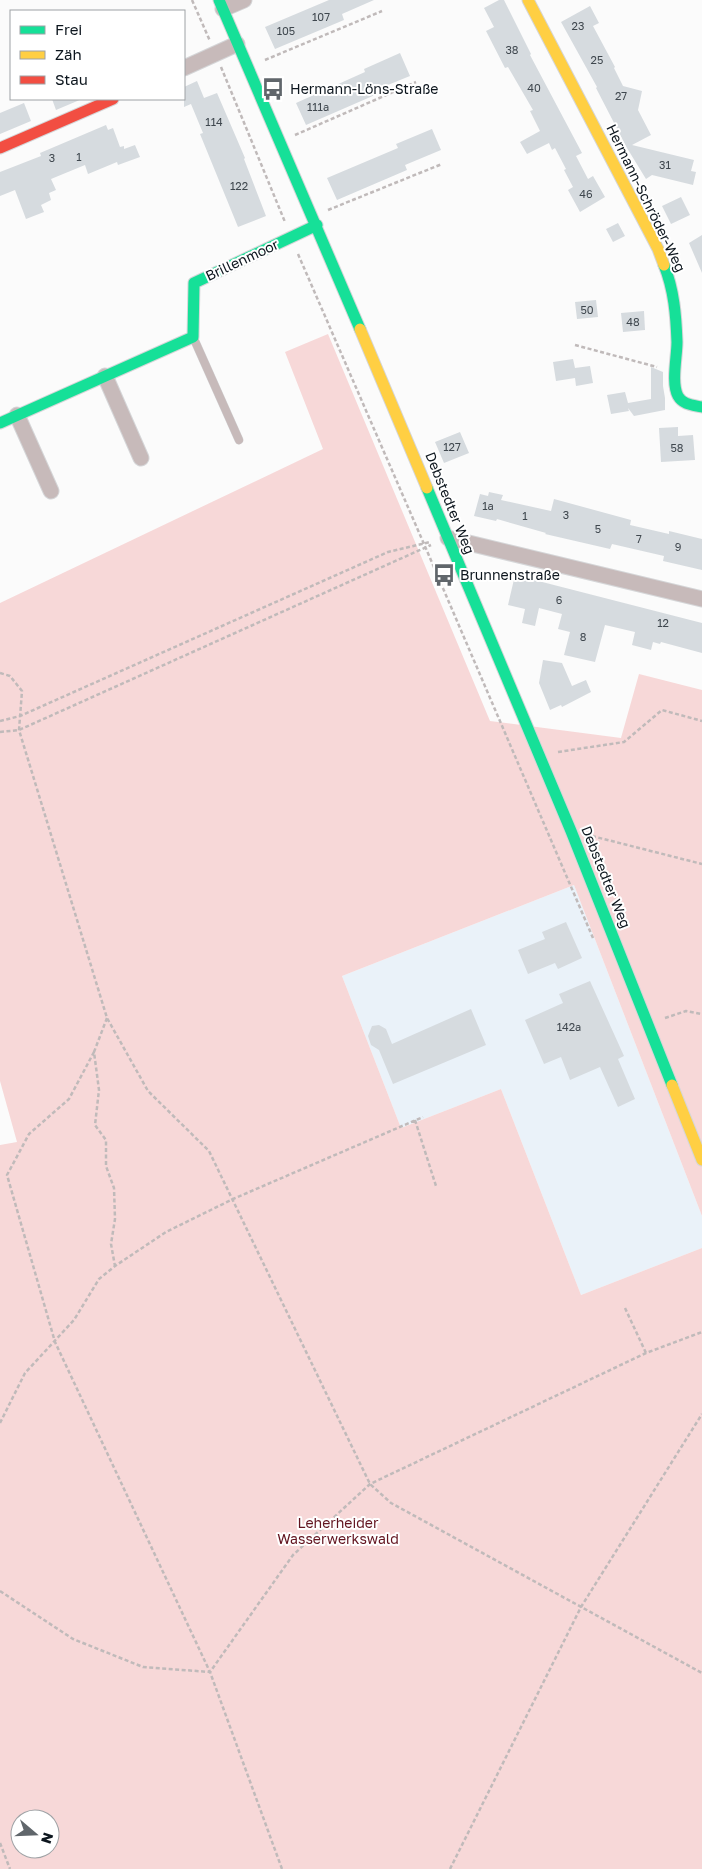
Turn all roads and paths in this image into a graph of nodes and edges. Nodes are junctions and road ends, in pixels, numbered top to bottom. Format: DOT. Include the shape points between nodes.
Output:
graph roads {
  1 [pos="192,0"];
  2 [pos="244,0"];
  3 [pos="528,0"];
  4 [pos="221,4"];
  5 [pos="382,12"];
  6 [pos="237,44"];
  7 [pos="215,54"];
  8 [pos="185,68"];
  9 [pos="248,68"];
  10 [pos="416,82"];
  11 [pos="111,100"];
  12 [pos="280,141"];
  13 [pos="0,148"];
  14 [pos="442,164"];
  15 [pos="315,221"];
  16 [pos="291,237"];
  17 [pos="193,337"];
  18 [pos="575,345"];
  19 [pos="676,372"];
  20 [pos="105,376"];
  21 [pos="702,407"];
  22 [pos="17,415"];
  23 [pos="0,422"];
  24 [pos="239,440"];
  25 [pos="141,458"];
  26 [pos="51,491"];
  27 [pos="448,538"];
  28 [pos="424,544"];
  29 [pos="425,548"];
  30 [pos="702,598"];
  31 [pos="0,674"];
  32 [pos="20,716"];
  33 [pos="0,721"];
  34 [pos="702,721"];
  35 [pos="19,730"];
  36 [pos="0,732"];
  37 [pos="539,754"];
  38 [pos="571,831"];
  39 [pos="702,864"];
  40 [pos="593,940"];
  41 [pos="702,1014"];
  42 [pos="106,1018"];
  43 [pos="648,1024"];
  44 [pos="94,1052"];
  45 [pos="423,1117"];
  46 [pos="415,1120"];
  47 [pos="702,1160"];
  48 [pos="436,1186"];
  49 [pos="233,1199"];
  50 [pos="115,1266"];
  51 [pos="625,1308"];
  52 [pos="702,1332"];
  53 [pos="55,1342"];
  54 [pos="646,1353"];
  55 [pos="702,1414"];
  56 [pos="0,1423"];
  57 [pos="370,1484"];
  58 [pos="0,1591"];
  59 [pos="581,1607"];
  60 [pos="210,1672"];
  61 [pos="702,1673"];
  62 [pos="0,1843"];
  63 [pos="10,1869"];
  64 [pos="282,1869"];
  65 [pos="450,1869"];
  1 -- 7 [label="path"];
  2 -- 4 [label="street"];
  3 -- 19 [label="street, Hermann-Schröder-Weg" via="658,249 672,285"];
  4 -- 6 [label="street, Debstedter Weg"];
  5 -- 9 [label="path"];
  6 -- 7 [label="street"];
  6 -- 9 [label="street, Debstedter Weg"];
  7 -- 8 [label="street"];
  7 -- 16 [label="path"];
  9 -- 12 [label="street, Debstedter Weg"];
  10 -- 12 [label="path"];
  11 -- 13 [label="street"];
  12 -- 15 [label="street, Debstedter Weg"];
  14 -- 15 [label="path"];
  15 -- 16 [label="street, Brillenmoor"];
  15 -- 27 [label="street, Debstedter Weg"];
  16 -- 17 [label="street, Brillenmoor" via="194,283"];
  16 -- 28 [label="path"];
  17 -- 20 [label="street"];
  17 -- 24 [label="lane"];
  18 -- 19 [label="path"];
  19 -- 21 [label="street, Hermann-Schröder-Weg" via="678,396 684,403"];
  20 -- 22 [label="street"];
  20 -- 25 [label="street"];
  22 -- 23 [label="street"];
  22 -- 26 [label="street"];
  27 -- 28 [label="path"];
  27 -- 29 [label="path"];
  27 -- 30 [label="street"];
  27 -- 37 [label="street, Debstedter Weg"];
  28 -- 29 [label="path"];
  28 -- 32 [label="path" via="388,552"];
  29 -- 35 [label="path"];
  29 -- 40 [label="path"];
  31 -- 32 [label="path" via="10,676 22,691"];
  32 -- 33 [label="path"];
  32 -- 35 [label="path"];
  34 -- 37 [label="path" via="662,710 624,742"];
  35 -- 36 [label="path"];
  35 -- 42 [label="path"];
  37 -- 38 [label="street, Debstedter Weg"];
  38 -- 39 [label="path"];
  38 -- 43 [label="street, Debstedter Weg"];
  41 -- 43 [label="path" via="686,1011"];
  42 -- 44 [label="path"];
  42 -- 49 [label="path" via="148,1091 209,1151"];
  43 -- 47 [label="street, Debstedter Weg"];
  44 -- 50 [label="path" via="99,1090 95,1125 106,1140 106,1166 114,1188 115,1219 111,1244"];
  44 -- 53 [label="path" via="69,1099 29,1134 7,1175"];
  45 -- 46 [label="path"];
  46 -- 48 [label="path"];
  46 -- 49 [label="path"];
  49 -- 50 [label="path" via="166,1232"];
  49 -- 57 [label="path"];
  50 -- 53 [label="path" via="99,1279 74,1320"];
  51 -- 54 [label="path"];
  52 -- 54 [label="path"];
  53 -- 56 [label="path" via="25,1373"];
  53 -- 60 [label="path"];
  54 -- 57 [label="path"];
  55 -- 59 [label="path"];
  57 -- 59 [label="path" via="391,1503"];
  57 -- 60 [label="path" via="294,1556"];
  58 -- 60 [label="path" via="72,1638 143,1667"];
  59 -- 61 [label="path"];
  59 -- 65 [label="path"];
  60 -- 64 [label="path"];
  62 -- 63 [label="path"];
}
